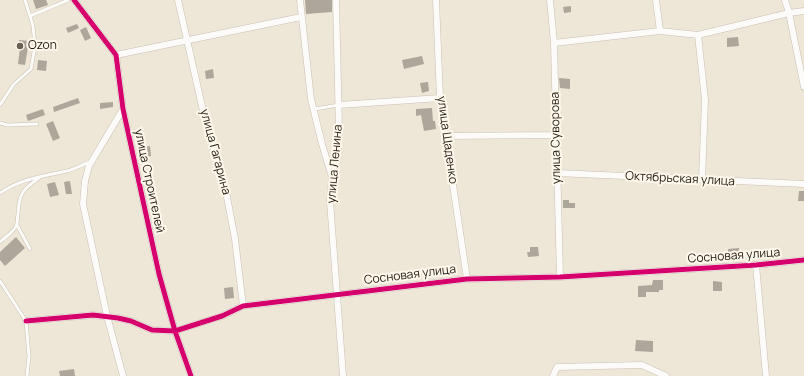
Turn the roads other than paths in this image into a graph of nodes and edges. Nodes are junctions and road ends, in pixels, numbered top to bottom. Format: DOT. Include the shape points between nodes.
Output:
graph roads {
  1 [pos="25,0"];
  2 [pos="68,0"];
  3 [pos="74,0"];
  4 [pos="178,0"];
  5 [pos="300,0"];
  6 [pos="336,0"];
  7 [pos="436,0"];
  8 [pos="550,0"];
  9 [pos="656,0"];
  10 [pos="785,0"];
  11 [pos="804,11"];
  12 [pos="789,13"];
  13 [pos="30,16"];
  14 [pos="301,17"];
  15 [pos="660,31"];
  16 [pos="698,35"];
  17 [pos="186,40"];
  18 [pos="554,43"];
  19 [pos="116,55"];
  20 [pos="804,87"];
  21 [pos="440,98"];
  22 [pos="0,105"];
  23 [pos="339,106"];
  24 [pos="123,109"];
  25 [pos="314,109"];
  26 [pos="0,123"];
  27 [pos="37,124"];
  28 [pos="556,135"];
  29 [pos="446,136"];
  30 [pos="91,161"];
  31 [pos="557,173"];
  32 [pos="42,175"];
  33 [pos="332,177"];
  34 [pos="702,180"];
  35 [pos="804,184"];
  36 [pos="0,193"];
  37 [pos="17,225"];
  38 [pos="0,242"];
  39 [pos="30,249"];
  40 [pos="804,260"];
  41 [pos="756,265"];
  42 [pos="560,277"];
  43 [pos="467,279"];
  44 [pos="0,281"];
  45 [pos="336,294"];
  46 [pos="243,306"];
  47 [pos="106,316"];
  48 [pos="26,321"];
  49 [pos="175,331"];
  50 [pos="27,376"];
  51 [pos="124,376"];
  52 [pos="191,376"];
  53 [pos="344,376"];
  54 [pos="553,376"];
  55 [pos="666,376"];
  56 [pos="766,376"];
  1 -- 13 [label="lane"];
  2 -- 13 [label="lane"];
  3 -- 19 [label="street, улица Строителей"];
  4 -- 17 [label="street, улица Гагарина"];
  5 -- 14 [label="street"];
  6 -- 23 [label="street, улица Ленина"];
  7 -- 21 [label="street, улица Щаденко"];
  8 -- 18 [label="street, улица Суворова"];
  9 -- 15 [label="street"];
  10 -- 12 [label="street"];
  11 -- 12 [label="street"];
  12 -- 16 [label="street"];
  12 -- 20 [label="street"];
  13 -- 22 [label="lane" via="35,46 31,69 14,84"];
  14 -- 17 [label="street"];
  14 -- 25 [label="street" via="309,88"];
  15 -- 16 [label="street"];
  15 -- 18 [label="street"];
  16 -- 34 [label="street" via="705,100"];
  17 -- 19 [label="street"];
  17 -- 46 [label="street, улица Гагарина" via="227,197"];
  18 -- 28 [label="street, улица Суворова"];
  19 -- 24 [label="street, улица Строителей"];
  21 -- 23 [label="street"];
  21 -- 29 [label="street, улица Щаденко"];
  23 -- 25 [label="lane"];
  23 -- 33 [label="street, улица Ленина" via="338,151"];
  24 -- 30 [label="street, улица Строителей"];
  24 -- 49 [label="street, улица Строителей" via="158,274"];
  25 -- 33 [label="street"];
  26 -- 27 [label="lane"];
  28 -- 29 [label="street"];
  28 -- 31 [label="street, улица Суворова"];
  29 -- 43 [label="street, улица Щаденко"];
  30 -- 32 [label="lane" via="68,170"];
  30 -- 47 [label="street, улица Строителей" via="85,181 83,204"];
  31 -- 34 [label="street, Октябрьская улица"];
  31 -- 42 [label="street, улица Суворова"];
  32 -- 36 [label="lane" via="20,182"];
  32 -- 37 [label="lane" via="21,194"];
  33 -- 45 [label="street, улица Ленина" via="330,201"];
  34 -- 35 [label="street, Октябрьская улица"];
  37 -- 38 [label="lane"];
  37 -- 39 [label="lane"];
  40 -- 41 [label="street, Сосновая улица"];
  41 -- 42 [label="street, Сосновая улица"];
  41 -- 56 [label="street"];
  42 -- 43 [label="street, Сосновая улица"];
  43 -- 45 [label="street, Сосновая улица"];
  44 -- 48 [label="lane"];
  45 -- 46 [label="street, Сосновая улица"];
  45 -- 53 [label="street, улица Ленина"];
  46 -- 49 [label="street, Сосновая улица" via="222,316"];
  47 -- 48 [label="street, Сосновая улица"];
  47 -- 49 [label="street, Сосновая улица" via="130,321 152,330"];
  47 -- 51 [label="street, улица Строителей"];
  48 -- 50 [label="lane" via="29,356"];
  49 -- 52 [label="street, улица Строителей"];
  54 -- 55 [label="street" via="557,367 642,365"];
}
